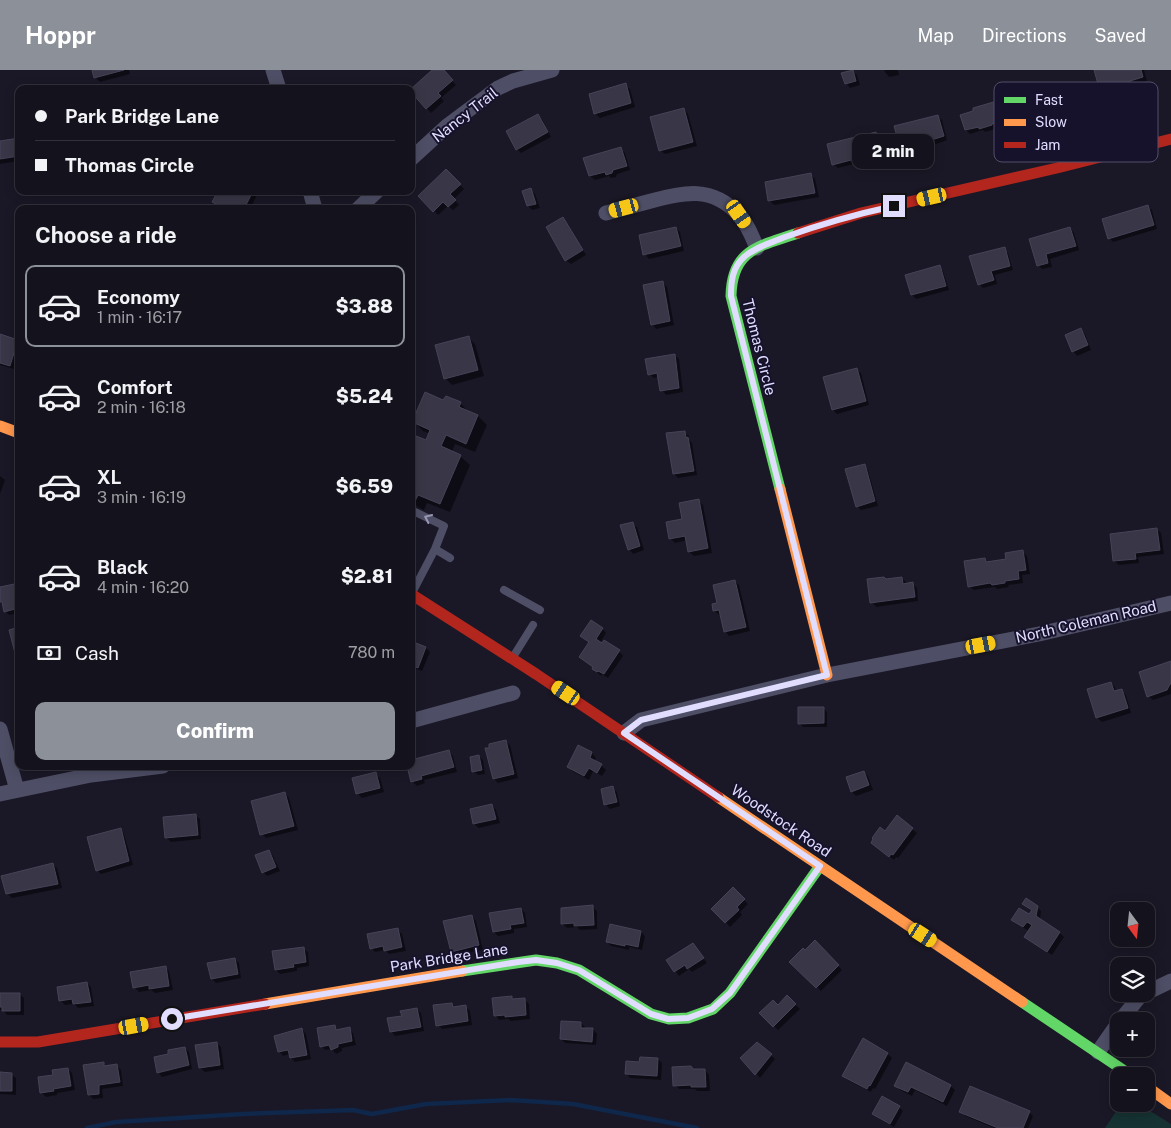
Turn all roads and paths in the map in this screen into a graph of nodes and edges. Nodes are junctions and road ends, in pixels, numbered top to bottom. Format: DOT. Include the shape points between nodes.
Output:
graph roads {
  1 [pos="273,70"];
  2 [pos="552,70"];
  3 [pos="278,85"];
  4 [pos="1171,139"];
  5 [pos="1158,142"];
  6 [pos="415,155"];
  7 [pos="1084,162"];
  8 [pos="373,195"];
  9 [pos="362,205"];
  10 [pos="606,213"];
  11 [pos="756,248"];
  12 [pos="0,426"];
  13 [pos="15,432"];
  14 [pos="415,512"];
  15 [pos="435,549"];
  16 [pos="450,558"];
  17 [pos="415,588"];
  18 [pos="504,590"];
  19 [pos="415,596"];
  20 [pos="1171,603"];
  21 [pos="540,610"];
  22 [pos="533,625"];
  23 [pos="512,658"];
  24 [pos="827,675"];
  25 [pos="513,693"];
  26 [pos="415,720"];
  27 [pos="0,729"];
  28 [pos="624,733"];
  29 [pos="131,770"];
  30 [pos="17,790"];
  31 [pos="0,794"];
  32 [pos="820,866"];
  33 [pos="1171,981"];
  34 [pos="1155,988"];
  35 [pos="1135,1002"];
  36 [pos="1127,1012"];
  37 [pos="1110,1035"];
  38 [pos="0,1042"];
  39 [pos="1098,1052"];
  40 [pos="1119,1067"];
  41 [pos="1155,1092"];
  42 [pos="1171,1104"];
  1 -- 3 [label="street"];
  2 -- 6 [label="street, Nancy Trail" via="498,88 447,126"];
  4 -- 5 [label="street, Thomas Circle"];
  7 -- 11 [label="street, Thomas Circle" via="855,214"];
  8 -- 9 [label="street"];
  10 -- 11 [label="street" via="676,194 705,194 739,214"];
  11 -- 24 [label="street, Thomas Circle" via="735,269 731,296"];
  12 -- 13 [label="street"];
  15 -- 14 [label="lane, one-way" via="444,526"];
  15 -- 16 [label="lane"];
  15 -- 17 [label="lane"];
  18 -- 21 [label="lane"];
  19 -- 23 [label="street, Woodstock Road"];
  20 -- 24 [label="street, North Coleman Road" via="1040,634"];
  22 -- 23 [label="lane"];
  23 -- 28 [label="street, Woodstock Road"];
  24 -- 28 [label="street, North Coleman Road" via="641,720"];
  25 -- 26 [label="street"];
  27 -- 30 [label="street"];
  28 -- 32 [label="street, Woodstock Road"];
  29 -- 30 [label="street"];
  30 -- 31 [label="street"];
  32 -- 38 [label="street, Park Bridge Lane" via="730,993 712,1009 688,1018 668,1019 651,1014 579,970 536,960 38,1042"];
  32 -- 39 [label="street, Woodstock Road"];
  33 -- 34 [label="street"];
  35 -- 36 [label="street"];
  37 -- 39 [label="street"];
  39 -- 40 [label="street, Woodstock Road"];
  41 -- 42 [label="street"];
}
